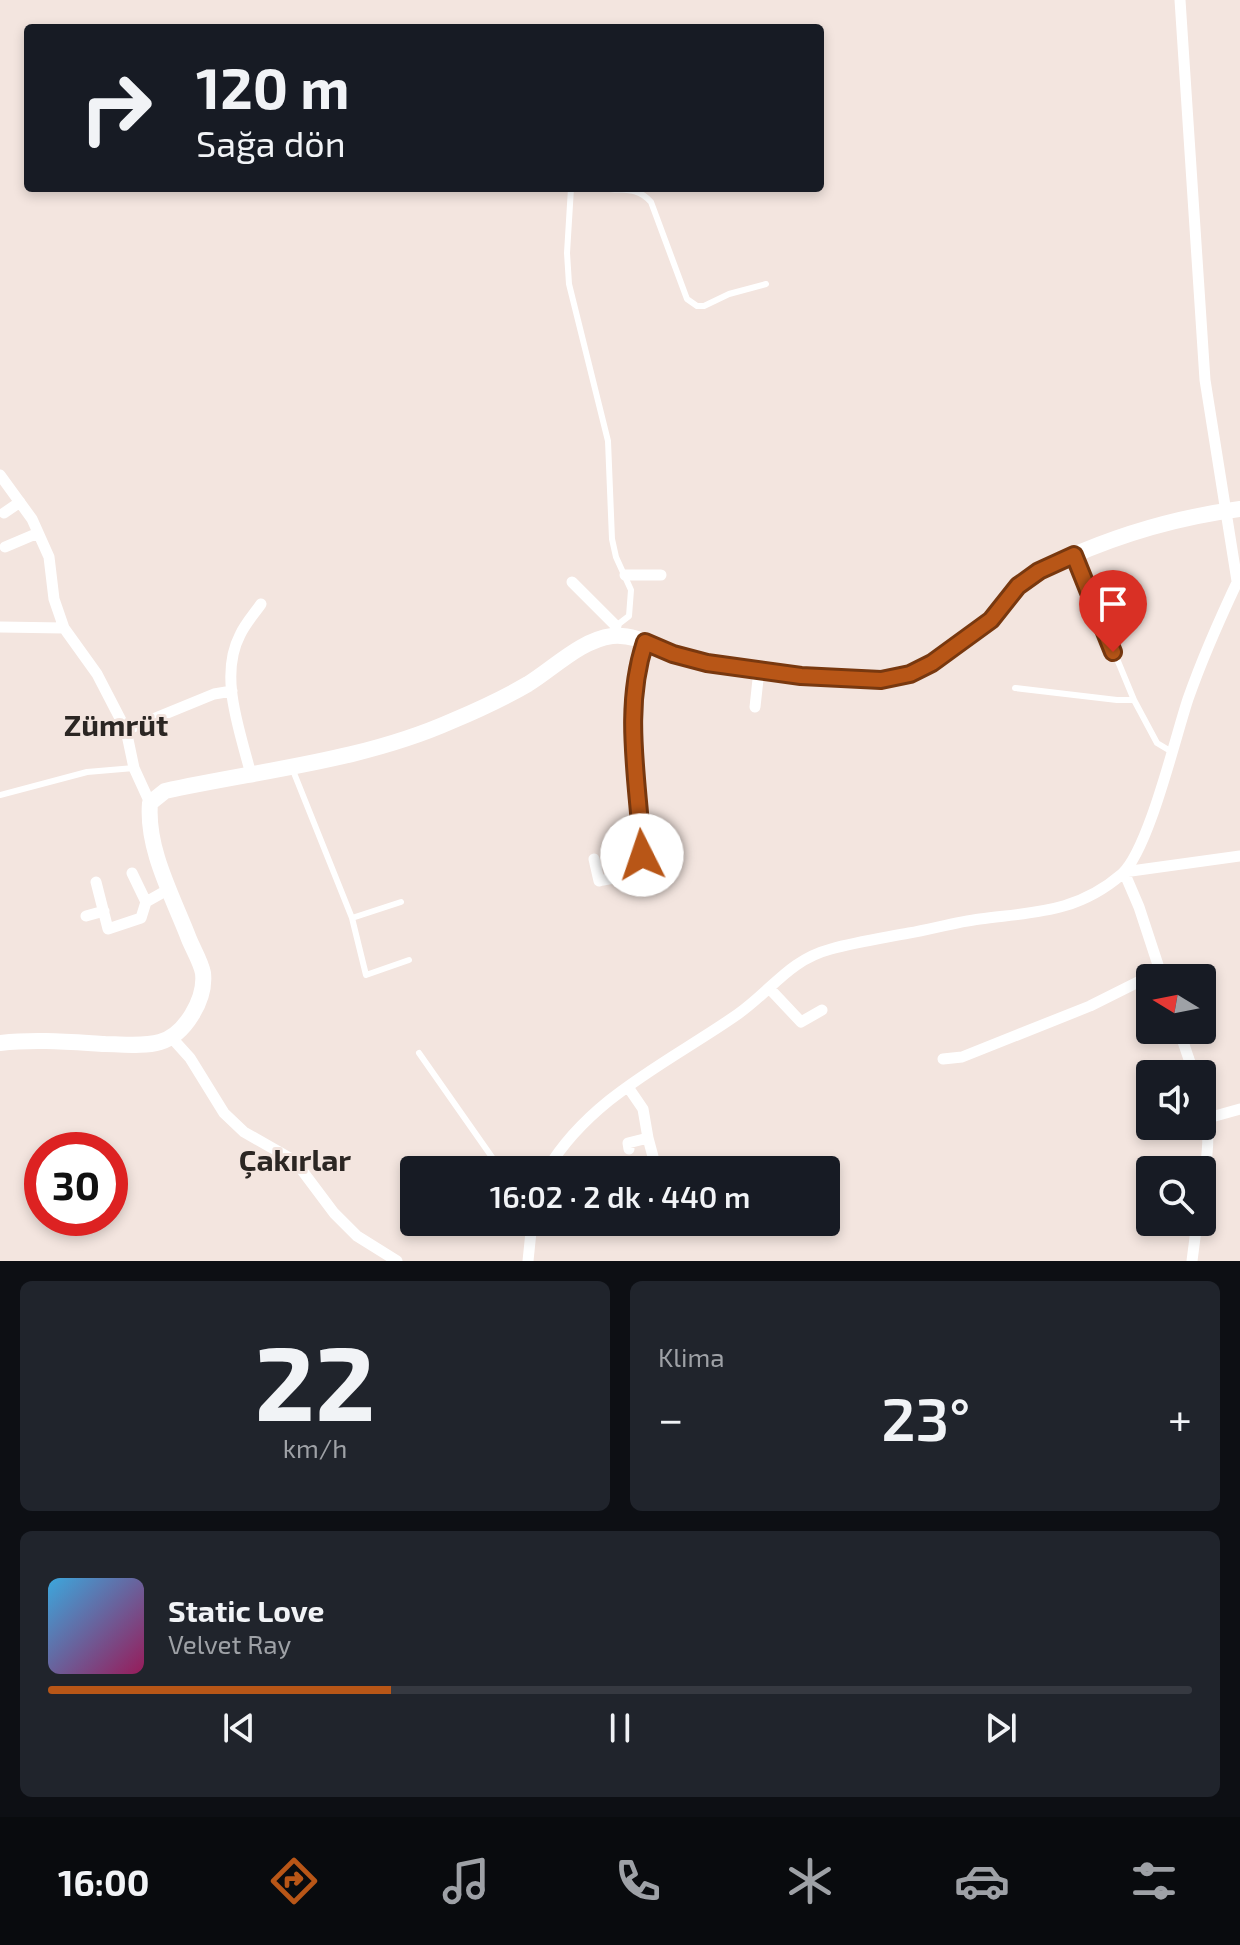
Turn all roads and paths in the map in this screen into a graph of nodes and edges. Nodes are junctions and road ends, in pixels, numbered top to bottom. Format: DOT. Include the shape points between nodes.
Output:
graph roads {
  1 [pos="1180,0"];
  2 [pos="571,192"];
  3 [pos="638,192"];
  4 [pos="766,284"];
  5 [pos="0,475"];
  6 [pos="20,502"];
  7 [pos="1232,510"];
  8 [pos="4,513"];
  9 [pos="38,533"];
  10 [pos="5,547"];
  11 [pos="1074,555"];
  12 [pos="625,575"];
  13 [pos="661,575"];
  14 [pos="1238,579"];
  15 [pos="572,582"];
  16 [pos="261,604"];
  17 [pos="0,627"];
  18 [pos="64,628"];
  19 [pos="613,631"];
  20 [pos="645,642"];
  21 [pos="759,670"];
  22 [pos="1015,688"];
  23 [pos="232,691"];
  24 [pos="1134,700"];
  25 [pos="755,707"];
  26 [pos="126,730"];
  27 [pos="1172,752"];
  28 [pos="134,768"];
  29 [pos="292,768"];
  30 [pos="251,775"];
  31 [pos="0,795"];
  32 [pos="150,803"];
  33 [pos="1240,856"];
  34 [pos="594,859"];
  35 [pos="1124,872"];
  36 [pos="132,873"];
  37 [pos="96,882"];
  38 [pos="169,889"];
  39 [pos="146,902"];
  40 [pos="401,902"];
  41 [pos="104,911"];
  42 [pos="86,916"];
  43 [pos="352,918"];
  44 [pos="409,960"];
  45 [pos="1157,964"];
  46 [pos="1136,985"];
  47 [pos="769,988"];
  48 [pos="822,1010"];
  49 [pos="171,1037"];
  50 [pos="0,1043"];
  51 [pos="419,1053"];
  52 [pos="943,1059"];
  53 [pos="628,1087"];
  54 [pos="1240,1109"];
  55 [pos="1216,1116"];
  56 [pos="648,1138"];
  57 [pos="629,1149"];
  58 [pos="487,1156"];
  59 [pos="555,1156"];
  60 [pos="653,1156"];
  61 [pos="531,1236"];
  62 [pos="1195,1236"];
  63 [pos="397,1261"];
  64 [pos="528,1261"];
  65 [pos="1192,1261"];
  1 -- 7 [label="street" via="1205,380"];
  2 -- 12 [label="lane" via="569,284 608,441 612,539"];
  3 -- 4 [label="lane" via="653,206 693,304 704,306"];
  5 -- 6 [label="street"];
  6 -- 8 [label="street"];
  6 -- 9 [label="street"];
  7 -- 11 [label="street" via="1121,535"];
  7 -- 14 [label="street"];
  9 -- 10 [label="street"];
  9 -- 18 [label="street" via="49,557"];
  11 -- 21 [label="street" via="1018,586 991,620 910,674 881,680"];
  11 -- 24 [label="lane"];
  12 -- 13 [label="street"];
  12 -- 19 [label="lane" via="631,607"];
  14 -- 27 [label="street" via="1216,625"];
  15 -- 19 [label="street"];
  16 -- 23 [label="street" via="239,635"];
  17 -- 18 [label="street"];
  18 -- 26 [label="street" via="97,674"];
  19 -- 20 [label="street"];
  19 -- 29 [label="street" via="527,684 453,721 399,742"];
  20 -- 21 [label="street" via="707,663"];
  20 -- 34 [label="street" via="632,705 642,855 631,873 599,881"];
  21 -- 25 [label="street"];
  22 -- 24 [label="lane"];
  23 -- 26 [label="street"];
  23 -- 30 [label="street"];
  24 -- 27 [label="lane" via="1157,743"];
  26 -- 28 [label="street"];
  27 -- 35 [label="street" via="1156,804"];
  28 -- 31 [label="lane" via="87,772"];
  28 -- 32 [label="street"];
  29 -- 30 [label="street"];
  29 -- 43 [label="lane"];
  30 -- 32 [label="street" via="165,791"];
  32 -- 38 [label="street" via="154,845"];
  33 -- 35 [label="street"];
  35 -- 45 [label="street"];
  35 -- 47 [label="street" via="1058,909 980,919 809,955"];
  36 -- 39 [label="street"];
  37 -- 41 [label="street"];
  38 -- 39 [label="street"];
  38 -- 49 [label="street" via="203,973 200,996 188,1020"];
  39 -- 41 [label="street" via="141,918 108,929"];
  40 -- 43 [label="lane"];
  41 -- 42 [label="street"];
  43 -- 44 [label="lane" via="366,975"];
  46 -- 52 [label="street" via="962,1057"];
  47 -- 48 [label="street" via="801,1022"];
  47 -- 53 [label="street" via="739,1014"];
  49 -- 50 [label="street" via="132,1045"];
  49 -- 63 [label="street" via="224,1113 244,1132 295,1161 357,1236"];
  51 -- 58 [label="lane"];
  53 -- 56 [label="street" via="643,1109"];
  53 -- 59 [label="street" via="593,1114"];
  54 -- 55 [label="street"];
  56 -- 57 [label="street" via="628,1143"];
  56 -- 60 [label="street"];
  61 -- 64 [label="street"];
  62 -- 65 [label="street"];
}
